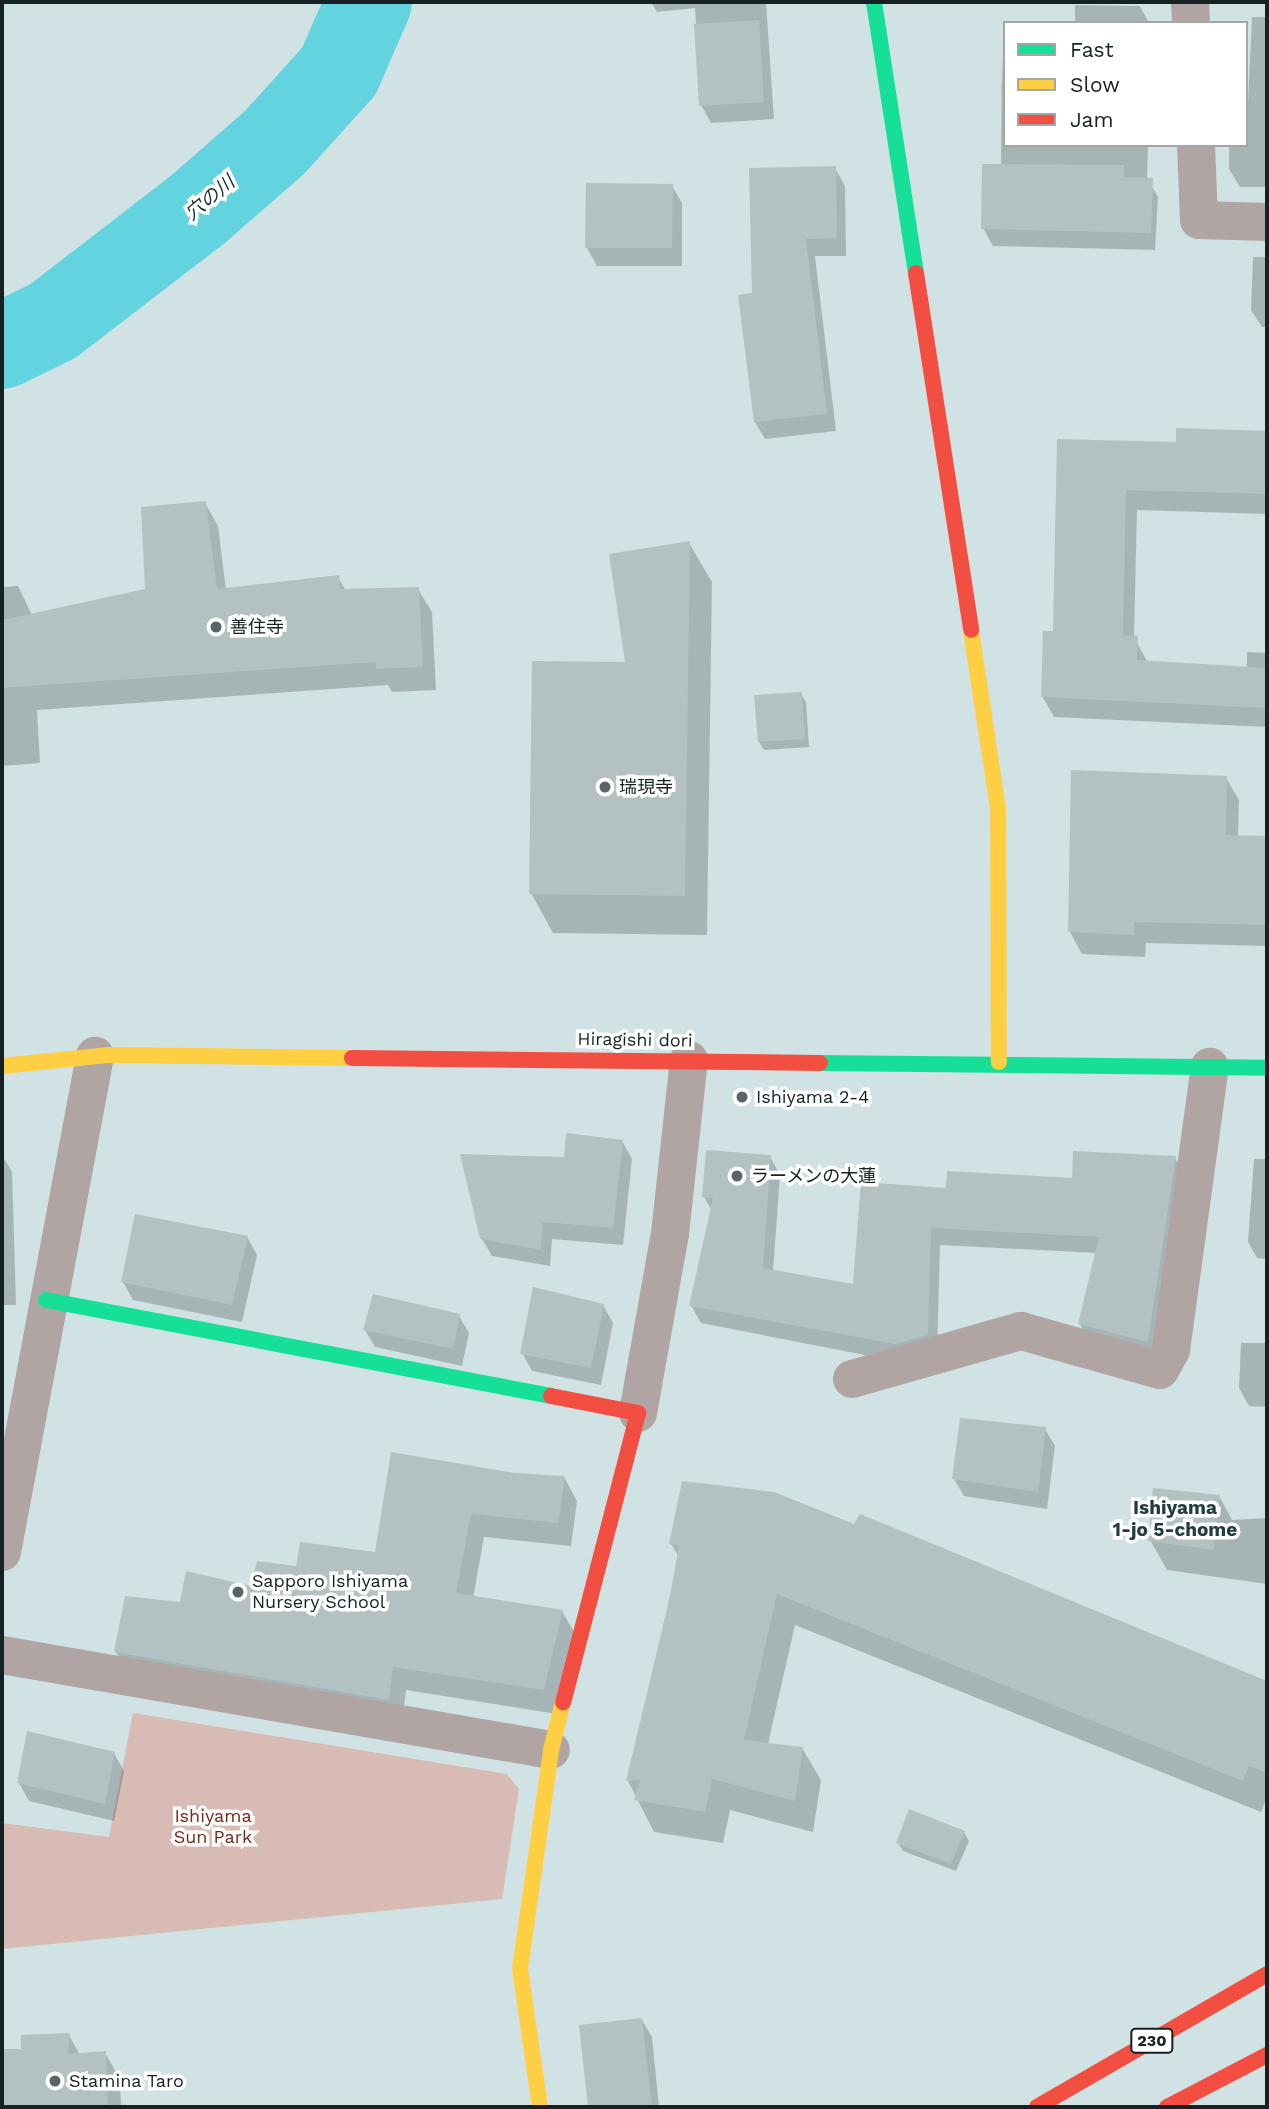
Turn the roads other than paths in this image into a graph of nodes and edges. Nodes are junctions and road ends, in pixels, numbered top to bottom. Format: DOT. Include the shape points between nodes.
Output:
graph roads {
  1 [pos="874,2"];
  2 [pos="1190,2"];
  3 [pos="1191,21"];
  4 [pos="1196,147"];
  5 [pos="1267,222"];
  6 [pos="95,1056"];
  7 [pos="689,1060"];
  8 [pos="999,1062"];
  9 [pos="2,1066"];
  10 [pos="1210,1067"];
  11 [pos="1267,1068"];
  12 [pos="46,1300"];
  13 [pos="852,1379"];
  14 [pos="639,1413"];
  15 [pos="2,1552"];
  16 [pos="2,1655"];
  17 [pos="551,1750"];
  18 [pos="1267,1974"];
  19 [pos="1267,2055"];
  20 [pos="540,2107"];
  21 [pos="1037,2107"];
  22 [pos="1167,2107"];
  1 -- 8 [label="main road" via="998,809"];
  2 -- 3 [label="street"];
  4 -- 5 [label="street" via="1199,220"];
  6 -- 7 [label="main road, Hiragishi dori"];
  6 -- 9 [label="main road, Hiragishi dori"];
  6 -- 12 [label="street"];
  7 -- 8 [label="main road, Hiragishi dori"];
  7 -- 14 [label="street" via="670,1234"];
  8 -- 10 [label="main road, Hiragishi dori"];
  10 -- 11 [label="main road, Hiragishi dori"];
  10 -- 13 [label="street" via="1171,1350 1160,1370 1021,1331"];
  12 -- 14 [label="main road"];
  12 -- 15 [label="street"];
  14 -- 17 [label="main road"];
  16 -- 17 [label="street"];
  17 -- 20 [label="main road" via="520,1969"];
  18 -- 21 [label="main road, 230"];
  19 -- 22 [label="main road"];
}
